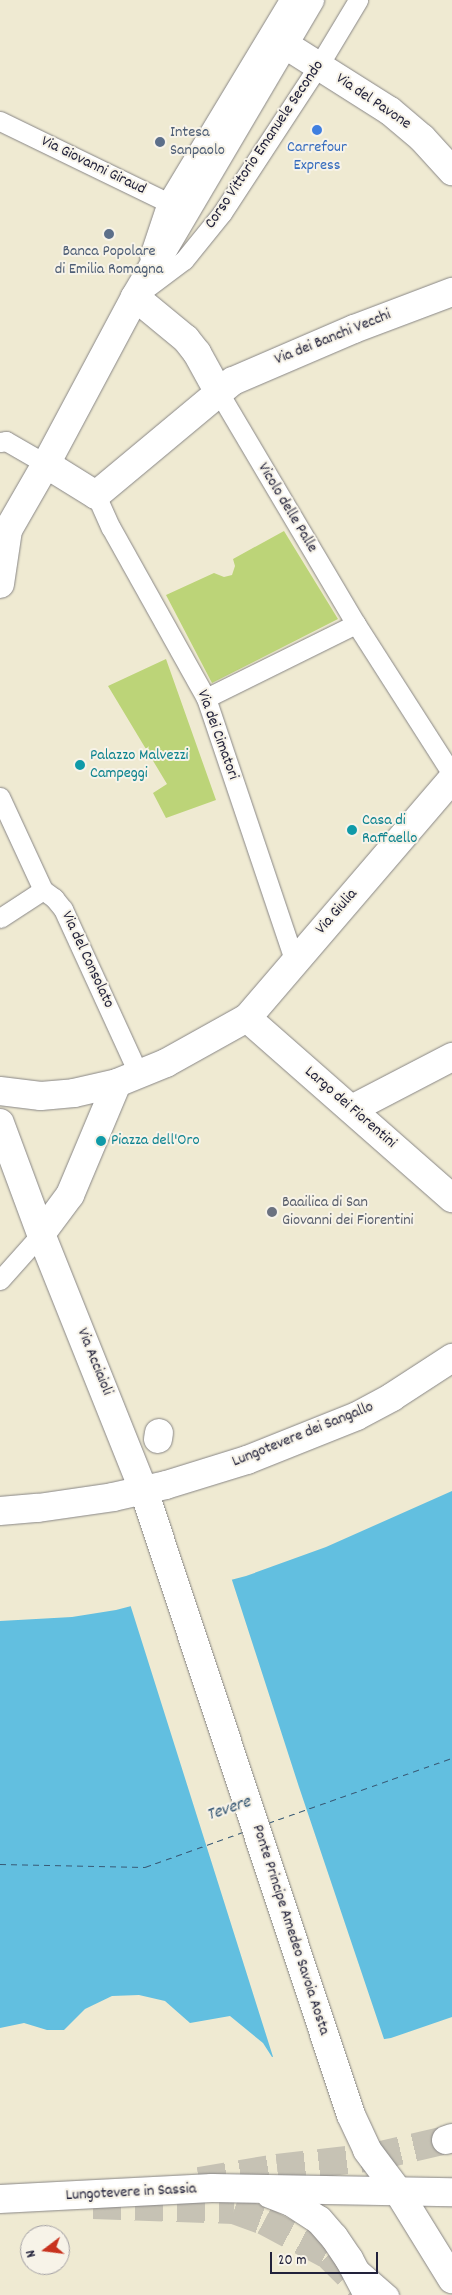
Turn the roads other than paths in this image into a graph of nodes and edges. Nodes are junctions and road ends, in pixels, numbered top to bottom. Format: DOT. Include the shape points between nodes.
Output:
graph roads {
  1 [pos="289,0"];
  2 [pos="310,0"];
  3 [pos="358,0"];
  4 [pos="284,44"];
  5 [pos="319,65"];
  6 [pos="0,121"];
  7 [pos="452,171"];
  8 [pos="176,206"];
  9 [pos="452,292"];
  10 [pos="136,297"];
  11 [pos="218,391"];
  12 [pos="0,442"];
  13 [pos="46,464"];
  14 [pos="96,495"];
  15 [pos="4,533"];
  16 [pos="0,584"];
  17 [pos="356,624"];
  18 [pos="206,698"];
  19 [pos="452,774"];
  20 [pos="452,779"];
  21 [pos="0,797"];
  22 [pos="43,890"];
  23 [pos="0,918"];
  24 [pos="295,962"];
  25 [pos="247,1018"];
  26 [pos="452,1057"];
  27 [pos="128,1079"];
  28 [pos="0,1091"];
  29 [pos="352,1109"];
  30 [pos="0,1123"];
  31 [pos="452,1198"];
  32 [pos="41,1234"];
  33 [pos="0,1280"];
  34 [pos="452,1358"];
  35 [pos="144,1491"];
  36 [pos="0,1511"];
  37 [pos="262,2190"];
  38 [pos="397,2190"];
  39 [pos="452,2192"];
  40 [pos="0,2200"];
  41 [pos="349,2259"];
  42 [pos="452,2279"];
  43 [pos="368,2295"];
  44 [pos="389,2295"];
  1 -- 8 [label="lane, Corso Vittorio Emanuele Secondo"];
  2 -- 4 [label="street, Corso Vittorio Emanuele Secondo"];
  3 -- 5 [label="lane, Corso Vittorio Emanuele Secondo"];
  4 -- 5 [label="street, Via del Pavone"];
  4 -- 8 [label="street, Corso Vittorio Emanuele Secondo"];
  5 -- 7 [label="street, Via del Pavone" via="403,121"];
  5 -- 10 [label="lane, Corso Vittorio Emanuele Secondo" via="210,228 184,260"];
  6 -- 8 [label="lane, Via Giovanni Giraud"];
  8 -- 10 [label="street, Corso Vittorio Emanuele Secondo"];
  9 -- 11 [label="street, Via dei Banchi Vecchi" via="247,373"];
  10 -- 11 [label="street" via="186,339"];
  10 -- 13 [label="street, Corso Vittorio Emanuele Secondo"];
  11 -- 14 [label="street, Via dei Banchi Vecchi"];
  11 -- 17 [label="lane, Vicolo delle Palle"];
  12 -- 13 [label="lane" via="6,441"];
  13 -- 14 [label="street"];
  13 -- 15 [label="street, Corso Vittorio Emanuele Secondo"];
  14 -- 18 [label="lane, Via dei Cimatori" via="111,528"];
  15 -- 16 [label="street, Corso Vittorio Emanuele Secondo"];
  17 -- 18 [label="lane"];
  17 -- 19 [label="lane, Vicolo delle Palle"];
  18 -- 24 [label="lane, Via dei Cimatori"];
  20 -- 24 [label="street, Via Giulia"];
  21 -- 22 [label="lane, Via del Consolato"];
  22 -- 23 [label="lane"];
  22 -- 27 [label="lane, Via del Consolato" via="63,909"];
  24 -- 25 [label="street, Via Giulia"];
  25 -- 27 [label="street, Via Giulia"];
  25 -- 29 [label="street, Largo dei Fiorentini"];
  26 -- 29 [label="street"];
  27 -- 28 [label="street" via="74,1093 41,1096"];
  27 -- 32 [label="street" via="70,1195"];
  29 -- 31 [label="street, Largo dei Fiorentini"];
  30 -- 32 [label="street"];
  32 -- 33 [label="lane"];
  32 -- 35 [label="street, Via Acciaioli"];
  34 -- 35 [label="street, Lungotevere dei Sangallo" via="392,1397 340,1424 247,1460"];
  35 -- 36 [label="street, Lungotevere dei Sangallo" via="80,1503"];
  35 -- 38 [label="street, Ponte Principe Amedeo Savoia Aosta" via="351,2115 367,2150"];
  37 -- 38 [label="street, Lungotevere in Sassia"];
  37 -- 40 [label="street, Lungotevere in Sassia" via="212,2188"];
  37 -- 41 [label="street, Lungotevere in Sassia" via="312,2215 334,2237"];
  38 -- 39 [label="street, Lungotevere in Sassia"];
  38 -- 42 [label="street, Ponte Principe Amedeo Savoia Aosta"];
  41 -- 43 [label="street, Lungotevere in Sassia"];
  41 -- 44 [label="lane"];
}
